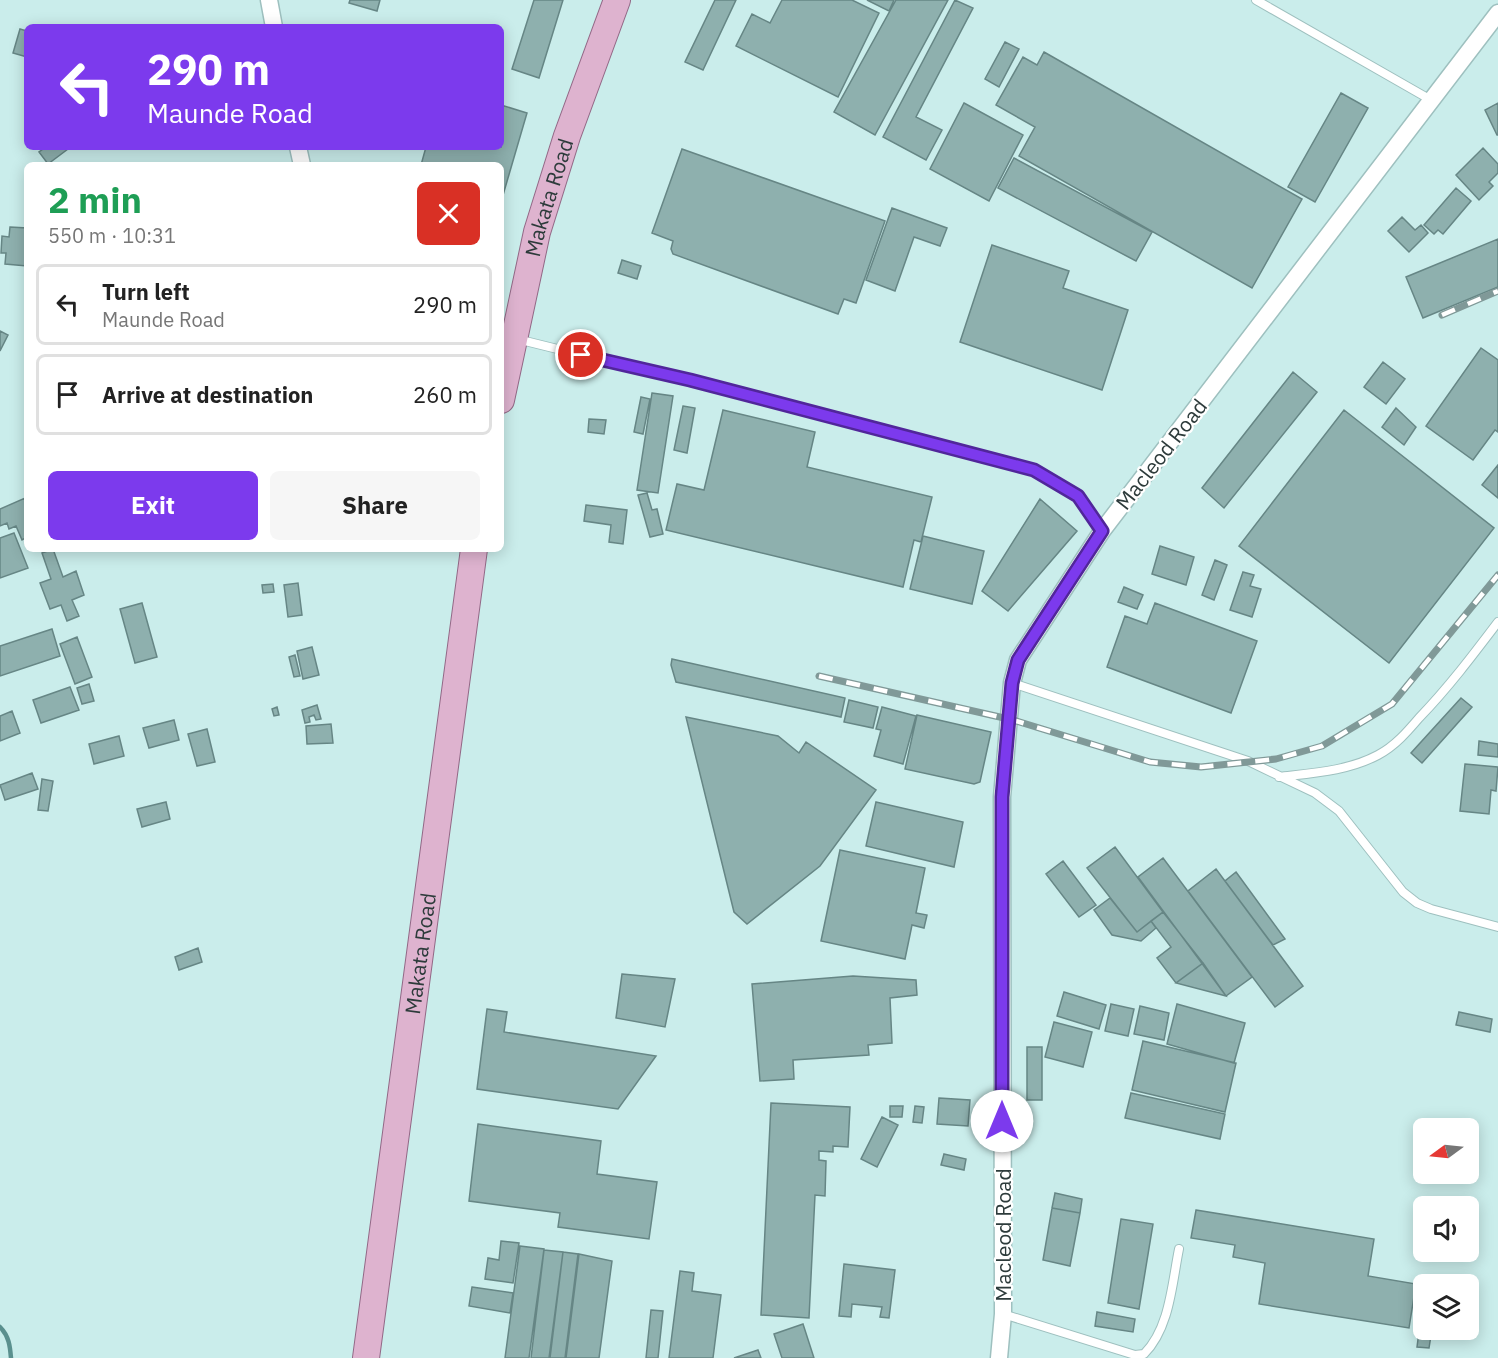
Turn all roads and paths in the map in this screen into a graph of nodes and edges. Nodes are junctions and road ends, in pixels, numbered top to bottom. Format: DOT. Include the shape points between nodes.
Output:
graph roads {
  1 [pos="269,0"];
  2 [pos="617,0"];
  3 [pos="1256,0"];
  4 [pos="1498,13"];
  5 [pos="273,24"];
  6 [pos="1431,100"];
  7 [pos="513,338"];
  8 [pos="504,384"];
  9 [pos="1102,531"];
  10 [pos="474,552"];
  11 [pos="1498,622"];
  12 [pos="1012,683"];
  13 [pos="1279,777"];
  14 [pos="1498,927"];
  15 [pos="1179,1249"];
  16 [pos="1003,1314"];
  17 [pos="366,1358"];
  18 [pos="999,1358"];
  1 -- 5 [label="street"];
  2 -- 7 [label="main road, Makata Road" via="537,232"];
  3 -- 6 [label="lane"];
  4 -- 6 [label="street, Macleod Road"];
  6 -- 9 [label="street, Macleod Road"];
  7 -- 8 [label="main road, Makata Road"];
  7 -- 9 [label="lane" via="1034,470 1078,496"];
  9 -- 12 [label="street, Macleod Road" via="1018,660"];
  10 -- 17 [label="main road, Makata Road"];
  11 -- 13 [label="lane" via="1445,691 1396,744 1350,766"];
  12 -- 13 [label="lane" via="1248,761"];
  12 -- 16 [label="street, Macleod Road" via="1002,797"];
  13 -- 14 [label="lane" via="1315,793 1339,811 1403,892 1418,903"];
  15 -- 16 [label="lane" via="1168,1305 1157,1337 1144,1354 1135,1355"];
  16 -- 18 [label="street, Macleod Road"];
}
